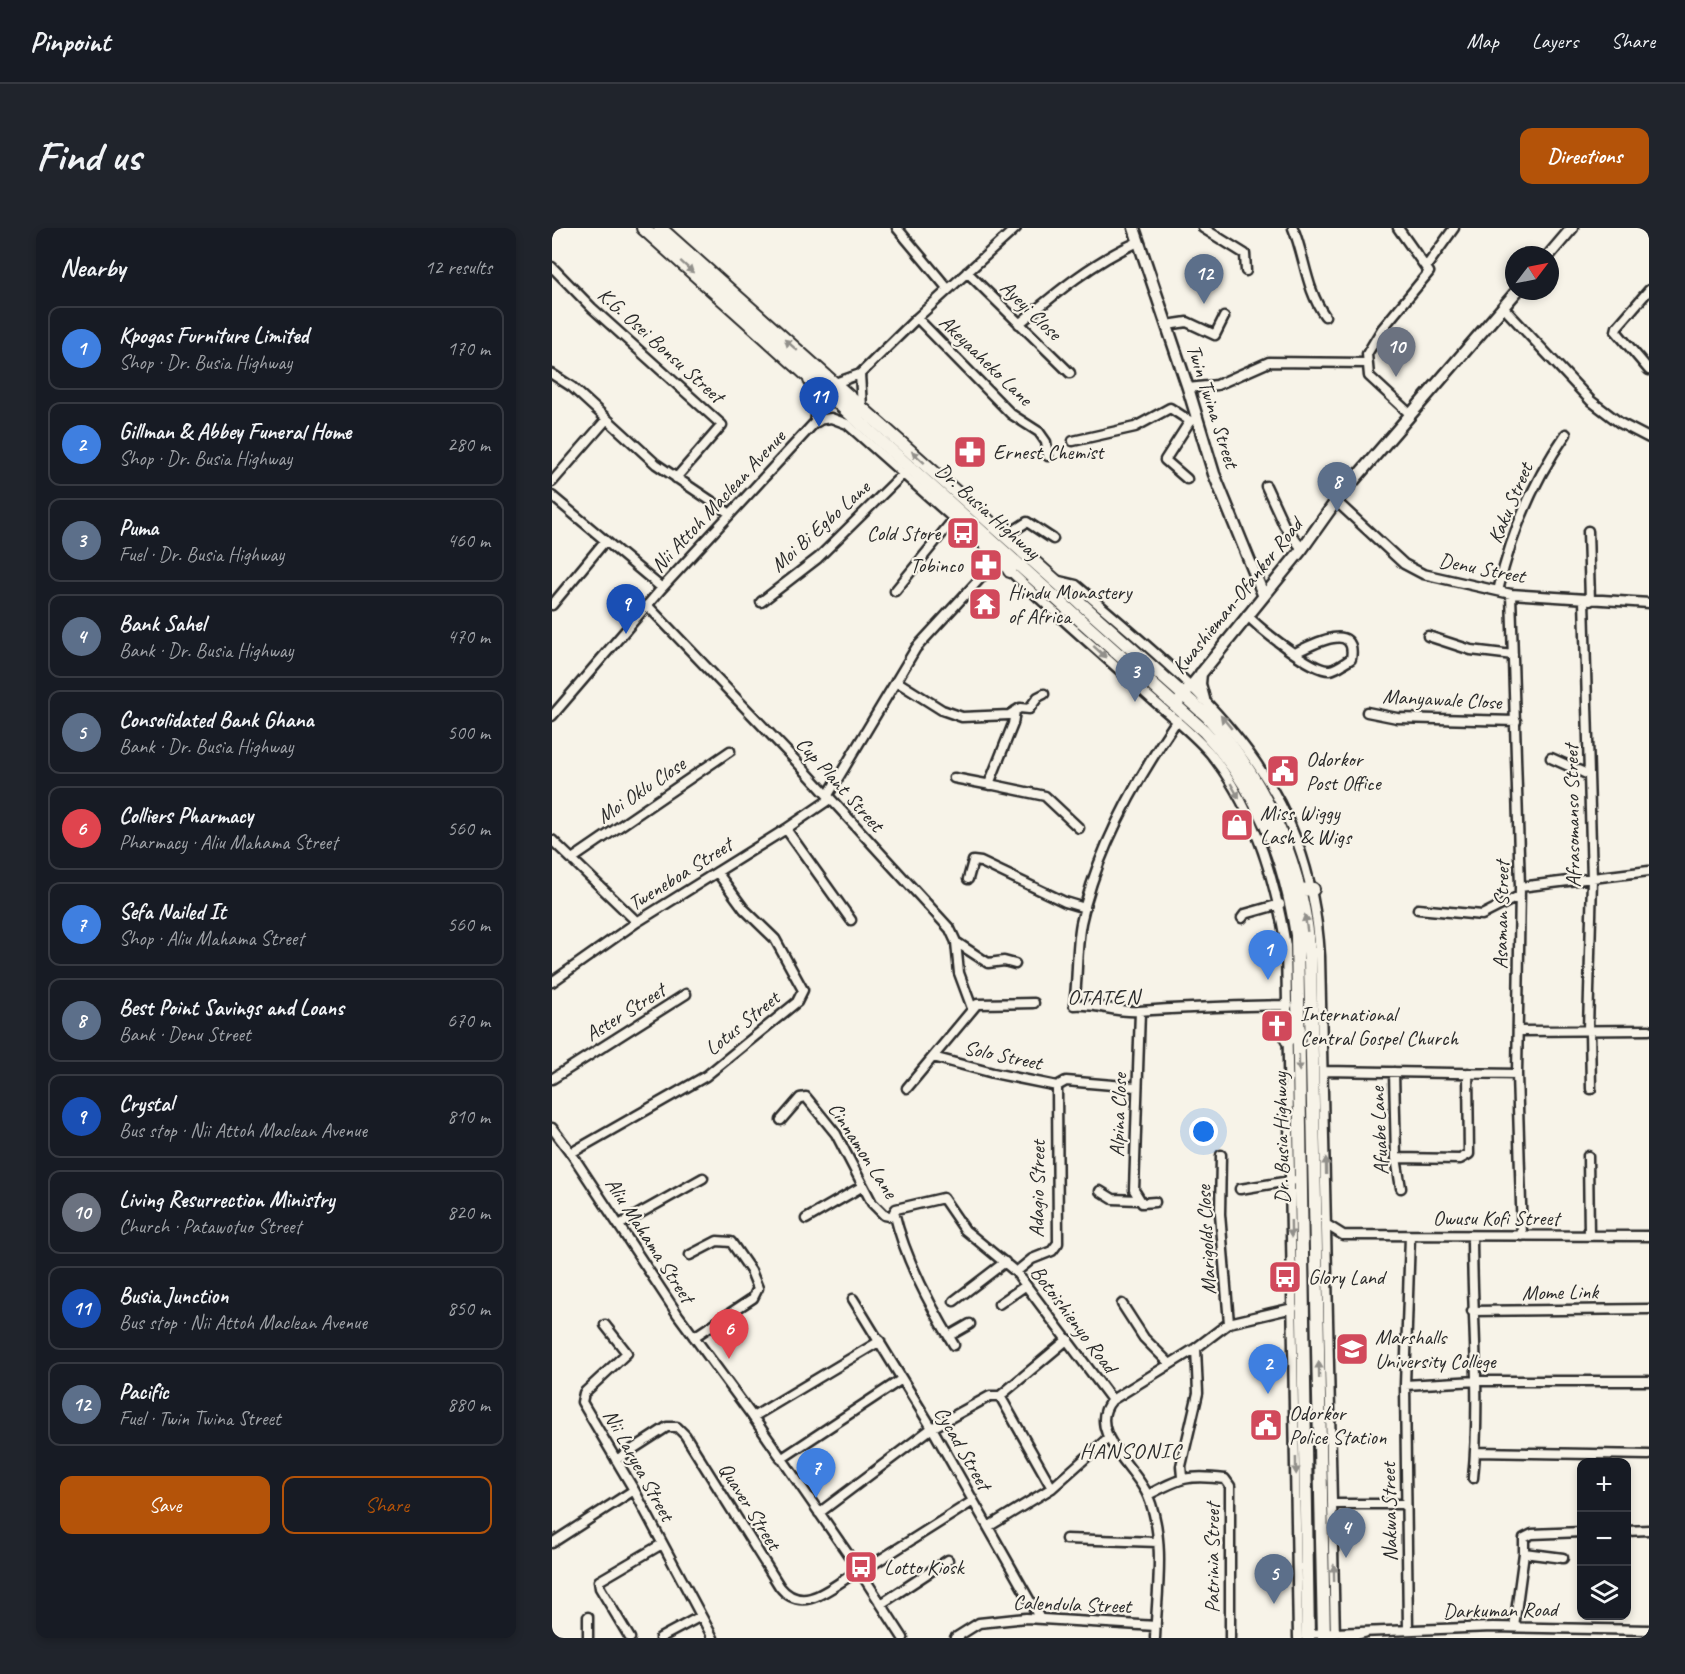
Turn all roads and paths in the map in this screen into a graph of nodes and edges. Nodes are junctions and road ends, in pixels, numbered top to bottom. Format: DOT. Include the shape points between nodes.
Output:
graph roads {
  1 [pos="643,228"];
  2 [pos="660,228"];
  3 [pos="897,228"];
  4 [pos="1016,228"];
  5 [pos="1134,228"];
  6 [pos="1203,228"];
  7 [pos="1293,228"];
  8 [pos="1398,228"];
  9 [pos="1454,228"];
  10 [pos="1572,228"];
  11 [pos="1138,242"];
  12 [pos="1557,246"];
  13 [pos="552,267"];
  14 [pos="1426,267"];
  15 [pos="1246,271"];
  16 [pos="967,272"];
  17 [pos="948,289"];
  18 [pos="1649,290"];
  19 [pos="1509,300"];
  20 [pos="1503,307"];
  21 [pos="1324,316"];
  22 [pos="1224,317"];
  23 [pos="917,318"];
  24 [pos="1019,324"];
  25 [pos="1167,325"];
  26 [pos="1367,363"];
  27 [pos="1649,370"];
  28 [pos="1070,373"];
  29 [pos="552,374"];
  30 [pos="807,374"];
  31 [pos="860,374"];
  32 [pos="835,383"];
  33 [pos="1188,388"];
  34 [pos="862,406"];
  35 [pos="1410,414"];
  36 [pos="606,420"];
  37 [pos="817,420"];
  38 [pos="1194,420"];
  39 [pos="1566,434"];
  40 [pos="1649,438"];
  41 [pos="1073,441"];
  42 [pos="1048,456"];
  43 [pos="902,475"];
  44 [pos="676,478"];
  45 [pos="1186,479"];
  46 [pos="552,482"];
  47 [pos="1266,486"];
  48 [pos="552,496"];
  49 [pos="1336,501"];
  50 [pos="729,513"];
  51 [pos="953,520"];
  52 [pos="1588,531"];
  53 [pos="1005,536"];
  54 [pos="1053,540"];
  55 [pos="605,541"];
  56 [pos="1302,549"];
  57 [pos="997,551"];
  58 [pos="1010,571"];
  59 [pos="662,588"];
  60 [pos="895,591"];
  61 [pos="1498,591"];
  62 [pos="1263,594"];
  63 [pos="1511,594"];
  64 [pos="1587,601"];
  65 [pos="761,602"];
  66 [pos="1649,603"];
  67 [pos="552,605"];
  68 [pos="647,605"];
  69 [pos="1247,615"];
  70 [pos="1084,625"];
  71 [pos="1428,636"];
  72 [pos="1294,653"];
  73 [pos="1513,655"];
  74 [pos="1201,673"];
  75 [pos="896,681"];
  76 [pos="1187,690"];
  77 [pos="1044,694"];
  78 [pos="1204,699"];
  79 [pos="1175,706"];
  80 [pos="1015,711"];
  81 [pos="1367,712"];
  82 [pos="552,716"];
  83 [pos="1177,720"];
  84 [pos="1516,721"];
  85 [pos="1230,744"];
  86 [pos="730,751"];
  87 [pos="1551,758"];
  88 [pos="1589,775"];
  89 [pos="954,778"];
  90 [pos="991,785"];
  91 [pos="829,797"];
  92 [pos="1079,828"];
  93 [pos="786,829"];
  94 [pos="552,840"];
  95 [pos="572,859"];
  96 [pos="1649,871"];
  97 [pos="717,872"];
  98 [pos="968,879"];
  99 [pos="1592,879"];
  100 [pos="1306,890"];
  101 [pos="1520,891"];
  102 [pos="1280,904"];
  103 [pos="1085,908"];
  104 [pos="1418,909"];
  105 [pos="1242,918"];
  106 [pos="851,920"];
  107 [pos="637,922"];
  108 [pos="956,942"];
  109 [pos="1015,964"];
  110 [pos="552,982"];
  111 [pos="686,994"];
  112 [pos="1034,1004"];
  113 [pos="1288,1005"];
  114 [pos="972,1008"];
  115 [pos="1140,1011"];
  116 [pos="1299,1029"];
  117 [pos="1589,1030"];
  118 [pos="1649,1030"];
  119 [pos="1518,1031"];
  120 [pos="1287,1040"];
  121 [pos="933,1057"];
  122 [pos="1323,1071"];
  123 [pos="1394,1072"];
  124 [pos="1467,1073"];
  125 [pos="1517,1074"];
  126 [pos="552,1079"];
  127 [pos="1057,1086"];
  128 [pos="1136,1087"];
  129 [pos="907,1088"];
  130 [pos="1591,1089"];
  131 [pos="781,1119"];
  132 [pos="552,1128"];
  133 [pos="571,1153"];
  134 [pos="1221,1155"];
  135 [pos="1588,1156"];
  136 [pos="1396,1158"];
  137 [pos="703,1178"];
  138 [pos="1296,1180"];
  139 [pos="864,1186"];
  140 [pos="1401,1188"];
  141 [pos="1240,1189"];
  142 [pos="1100,1191"];
  143 [pos="1138,1200"];
  144 [pos="1155,1202"];
  145 [pos="895,1217"];
  146 [pos="806,1220"];
  147 [pos="619,1224"];
  148 [pos="1327,1225"];
  149 [pos="1343,1235"];
  150 [pos="1410,1236"];
  151 [pos="1472,1236"];
  152 [pos="1522,1236"];
  153 [pos="1590,1236"];
  154 [pos="1649,1236"];
  155 [pos="1327,1245"];
  156 [pos="690,1255"];
  157 [pos="1317,1259"];
  158 [pos="1303,1260"];
  159 [pos="1005,1262"];
  160 [pos="1016,1272"];
  161 [pos="1025,1286"];
  162 [pos="853,1299"];
  163 [pos="954,1301"];
  164 [pos="999,1304"];
  165 [pos="1122,1304"];
  166 [pos="1293,1308"];
  167 [pos="1649,1309"];
  168 [pos="1472,1311"];
  169 [pos="1229,1323"];
  170 [pos="970,1324"];
  171 [pos="605,1325"];
  172 [pos="949,1336"];
  173 [pos="694,1337"];
  174 [pos="1068,1339"];
  175 [pos="880,1341"];
  176 [pos="954,1345"];
  177 [pos="1196,1348"];
  178 [pos="1169,1363"];
  179 [pos="902,1379"];
  180 [pos="1477,1381"];
  181 [pos="1649,1381"];
  182 [pos="1405,1385"];
  183 [pos="1000,1396"];
  184 [pos="1112,1400"];
  185 [pos="1320,1404"];
  186 [pos="1305,1405"];
  187 [pos="753,1417"];
  188 [pos="932,1428"];
  189 [pos="1108,1438"];
  190 [pos="1476,1452"];
  191 [pos="1649,1455"];
  192 [pos="781,1459"];
  193 [pos="616,1460"];
  194 [pos="1182,1477"];
  195 [pos="1473,1478"];
  196 [pos="1052,1488"];
  197 [pos="634,1490"];
  198 [pos="1148,1495"];
  199 [pos="974,1501"];
  200 [pos="1333,1504"];
  201 [pos="1405,1504"];
  202 [pos="819,1513"];
  203 [pos="988,1527"];
  204 [pos="1631,1530"];
  205 [pos="1649,1530"];
  206 [pos="1577,1532"];
  207 [pos="1065,1539"];
  208 [pos="1158,1542"];
  209 [pos="552,1543"];
  210 [pos="662,1544"];
  211 [pos="1524,1553"];
  212 [pos="1563,1558"];
  213 [pos="948,1560"];
  214 [pos="859,1570"];
  215 [pos="881,1604"];
  216 [pos="701,1616"];
  217 [pos="588,1617"];
  218 [pos="1039,1617"];
  219 [pos="1156,1626"];
  220 [pos="1546,1626"];
  221 [pos="1493,1627"];
  222 [pos="1514,1628"];
  223 [pos="1610,1628"];
  224 [pos="1408,1629"];
  225 [pos="1649,1630"];
  226 [pos="1370,1631"];
  227 [pos="1319,1635"];
  228 [pos="588,1638"];
  229 [pos="630,1638"];
  230 [pos="660,1638"];
  231 [pos="713,1638"];
  232 [pos="903,1638"];
  233 [pos="955,1638"];
  234 [pos="1155,1638"];
  235 [pos="1230,1638"];
  236 [pos="1345,1638"];
  237 [pos="1493,1638"];
  238 [pos="1546,1638"];
  239 [pos="1611,1638"];
  1 -- 30 [label="highway, Dr. Busia Highway, one-way"];
  32 -- 2 [label="highway, Dr. Busia Highway, one-way"];
  3 -- 17 [label="street"];
  4 -- 16 [label="street"];
  5 -- 11 [label="main road, Twin Twina Street"];
  6 -- 15 [label="street" via="1245,254"];
  7 -- 21 [label="street" via="1304,257 1310,291"];
  8 -- 14 [label="street"];
  9 -- 14 [label="street"];
  10 -- 12 [label="main road"];
  11 -- 24 [label="street" via="1108,255 1073,279"];
  11 -- 25 [label="main road, Twin Twina Street"];
  13 -- 44 [label="street, K.G. Osei Bonsu Street" via="722,425"];
  14 -- 26 [label="street" via="1428,277 1375,337"];
  16 -- 17 [label="street"];
  16 -- 24 [label="street, Ayeyi Close"];
  17 -- 23 [label="street"];
  18 -- 27 [label="street" via="1617,327 1618,336"];
  19 -- 20 [label="main road, Kwashieman-Ofankor Road"];
  20 -- 35 [label="main road, Kwashieman-Ofankor Road"];
  20 -- 40 [label="street" via="1591,401"];
  22 -- 25 [label="street" via="1215,335 1187,322"];
  23 -- 31 [label="street"];
  23 -- 42 [label="street, Akeyaaheko Lane" via="1011,414 1039,432 1046,442"];
  24 -- 28 [label="street, Ayeyi Close"];
  25 -- 33 [label="main road, Twin Twina Street"];
  26 -- 33 [label="street" via="1269,362 1217,385"];
  26 -- 35 [label="street" via="1369,376"];
  29 -- 36 [label="street" via="572,387"];
  30 -- 37 [label="highway" via="819,398"];
  30 -- 57 [label="highway, Dr. Busia Highway"];
  31 -- 32 [label="street"];
  31 -- 34 [label="street"];
  32 -- 34 [label="highway, Dr. Busia Highway"];
  33 -- 38 [label="main road, Twin Twina Street"];
  53 -- 34 [label="highway, Dr. Busia Highway, one-way"];
  35 -- 49 [label="main road, Kwashieman-Ofankor Road"];
  36 -- 44 [label="street"];
  36 -- 46 [label="street"];
  37 -- 43 [label="street" via="831,418 848,424"];
  37 -- 50 [label="street, Nii Attoh Maclean Avenue"];
  38 -- 41 [label="street" via="1170,408 1135,427"];
  38 -- 45 [label="street" via="1165,460"];
  38 -- 62 [label="main road, Twin Twina Street"];
  39 -- 61 [label="street, Kaku Street" via="1541,471 1523,508"];
  43 -- 51 [label="street"];
  43 -- 65 [label="street, Moi Bi Egbo Lane" via="818,558"];
  44 -- 50 [label="street"];
  47 -- 56 [label="street" via="1287,531"];
  48 -- 55 [label="street"];
  49 -- 56 [label="main road, Kwashieman-Ofankor Road"];
  49 -- 61 [label="street, Denu Street" via="1414,571"];
  50 -- 59 [label="street, Nii Attoh Maclean Avenue"];
  51 -- 57 [label="street"];
  51 -- 60 [label="street"];
  52 -- 64 [label="street, Afrasomanso Street"];
  53 -- 54 [label="street" via="1027,522"];
  53 -- 76 [label="highway, Dr. Busia Highway"];
  55 -- 59 [label="street"];
  55 -- 67 [label="street"];
  56 -- 62 [label="main road, Kwashieman-Ofankor Road"];
  57 -- 58 [label="highway"];
  57 -- 70 [label="highway, Dr. Busia Highway"];
  57 -- 75 [label="street" via="916,648"];
  58 -- 83 [label="street, Dr. Busia Highway, one-way"];
  59 -- 68 [label="street, Nii Attoh Maclean Avenue"];
  61 -- 63 [label="street, Denu Street"];
  62 -- 69 [label="main road, Kwashieman-Ofankor Road"];
  63 -- 64 [label="street, Denu Street"];
  63 -- 73 [label="street, Asaman Street"];
  64 -- 66 [label="street, Denu Street"];
  64 -- 88 [label="street, Afrasomanso Street"];
  68 -- 82 [label="street, Nii Attoh Maclean Avenue"];
  68 -- 91 [label="street, Cup Plant Street"];
  69 -- 72 [label="street"];
  69 -- 74 [label="main road, Kwashieman-Ofankor Road"];
  70 -- 76 [label="highway" via="1107,633 1167,687"];
  70 -- 79 [label="highway, Dr. Busia Highway"];
  71 -- 73 [label="street" via="1471,650"];
  72 -- 72 [label="street" via="1314,667 1328,671 1351,659 1352,651 1342,639 1328,637"];
  73 -- 84 [label="street, Asaman Street"];
  74 -- 76 [label="main road, Kwashieman-Ofankor Road"];
  74 -- 78 [label="main road"];
  75 -- 80 [label="street" via="954,715 980,718"];
  75 -- 91 [label="street"];
  76 -- 78 [label="street, Dr. Busia Highway"];
  76 -- 79 [label="main road, Kwashieman-Ofankor Road"];
  76 -- 85 [label="highway, Dr. Busia Highway"];
  77 -- 80 [label="street" via="1029,709"];
  100 -- 78 [label="street, Dr. Busia Highway, one-way" via="1291,823 1273,786 1249,750"];
  79 -- 85 [label="highway" via="1188,706"];
  79 -- 116 [label="highway, Dr. Busia Highway" via="1229,760 1250,791 1274,840 1297,935"];
  80 -- 90 [label="street" via="989,781"];
  81 -- 84 [label="street, Manyawale Close" via="1397,718"];
  83 -- 102 [label="street, Dr. Busia Highway, one-way" via="1210,754 1235,790 1262,848"];
  83 -- 103 [label="street" via="1113,832"];
  84 -- 101 [label="street, Asaman Street"];
  85 -- 100 [label="highway, Dr. Busia Highway" via="1269,806"];
  86 -- 95 [label="street, Moi Oklu Close"];
  87 -- 88 [label="street"];
  88 -- 99 [label="street, Afrasomanso Street"];
  89 -- 90 [label="street"];
  90 -- 92 [label="street" via="1045,796"];
  91 -- 93 [label="street, Tweneboa Street"];
  91 -- 108 [label="street, Cup Plant Street" via="950,929"];
  93 -- 97 [label="street, Tweneboa Street"];
  93 -- 106 [label="street"];
  94 -- 95 [label="street"];
  95 -- 107 [label="street"];
  96 -- 99 [label="street"];
  97 -- 107 [label="street, Tweneboa Street"];
  97 -- 133 [label="street, Lotus Street" via="744,909 775,939 804,990 797,1002 706,1076"];
  98 -- 103 [label="street" via="973,861 981,862"];
  99 -- 101 [label="street"];
  99 -- 117 [label="street, Afrasomanso Street"];
  100 -- 122 [label="street, Dr. Busia Highway" via="1319,927"];
  157 -- 100 [label="highway, Dr. Busia Highway, one-way"];
  101 -- 104 [label="street" via="1482,915"];
  101 -- 119 [label="street, Asaman Street"];
  102 -- 105 [label="street"];
  102 -- 113 [label="street, Dr. Busia Highway"];
  103 -- 115 [label="street" via="1076,958 1074,1005"];
  107 -- 110 [label="street, Tweneboa Street"];
  108 -- 109 [label="street, Cup Plant Street" via="988,963"];
  108 -- 114 [label="street" via="959,974"];
  111 -- 126 [label="street, Aster Street"];
  112 -- 114 [label="street" via="983,1003"];
  113 -- 115 [label="street"];
  113 -- 120 [label="street, Dr. Busia Highway"];
  114 -- 121 [label="street"];
  115 -- 128 [label="street, Alpina Close"];
  116 -- 120 [label="highway"];
  116 -- 138 [label="highway, Dr. Busia Highway, one-way"];
  117 -- 118 [label="street"];
  117 -- 119 [label="street"];
  117 -- 130 [label="street, Afrasomanso Street"];
  119 -- 125 [label="street, Asaman Street"];
  120 -- 138 [label="street, Dr. Busia Highway"];
  121 -- 127 [label="street, Solo Street"];
  121 -- 129 [label="street"];
  122 -- 123 [label="street"];
  148 -- 122 [label="street, Dr. Busia Highway, one-way"];
  123 -- 124 [label="street"];
  123 -- 136 [label="street, Afuabe Lane"];
  124 -- 125 [label="street"];
  124 -- 136 [label="street" via="1469,1154 1460,1159"];
  125 -- 152 [label="street, Asaman Street"];
  127 -- 128 [label="street, Solo Street" via="1066,1081"];
  127 -- 160 [label="street, Adagio Street" via="1058,1242 1052,1251 1032,1259"];
  128 -- 143 [label="street, Alpina Close" via="1133,1184"];
  131 -- 139 [label="street, Cinnamon Lane" via="800,1098 806,1097 836,1134"];
  132 -- 133 [label="street, Aliu Mahama Street"];
  133 -- 147 [label="street, Aliu Mahama Street"];
  134 -- 169 [label="street, Marigolds Close" via="1220,1214"];
  135 -- 153 [label="street"];
  136 -- 140 [label="street, Afuabe Lane"];
  137 -- 147 [label="street"];
  138 -- 141 [label="street"];
  138 -- 158 [label="highway, Dr. Busia Highway"];
  138 -- 166 [label="street, Dr. Busia Highway, one-way"];
  139 -- 145 [label="street, Cinnamon Lane" via="879,1212"];
  139 -- 146 [label="street"];
  142 -- 143 [label="street" via="1113,1199"];
  143 -- 144 [label="street"];
  145 -- 159 [label="street, Botoishienyo Road" via="894,1212 903,1207 943,1198 965,1230"];
  145 -- 172 [label="street, Cinnamon Lane" via="922,1288"];
  147 -- 173 [label="street, Aliu Mahama Street"];
  148 -- 149 [label="street"];
  148 -- 155 [label="street, Dr. Busia Highway"];
  149 -- 150 [label="street, Owusu Kofi Street"];
  149 -- 155 [label="street"];
  150 -- 151 [label="street, Owusu Kofi Street"];
  150 -- 182 [label="street"];
  151 -- 152 [label="street, Owusu Kofi Street"];
  151 -- 168 [label="street"];
  152 -- 153 [label="street, Owusu Kofi Street"];
  153 -- 154 [label="street, Owusu Kofi Street"];
  155 -- 200 [label="street, Dr. Busia Highway"];
  156 -- 173 [label="street" via="721,1239 731,1242 757,1282 756,1294"];
  157 -- 158 [label="highway" via="1310,1265"];
  185 -- 157 [label="highway, Dr. Busia Highway, one-way"];
  158 -- 186 [label="highway, Dr. Busia Highway"];
  159 -- 160 [label="street, Botoishienyo Road"];
  159 -- 163 [label="street"];
  160 -- 161 [label="street, Botoishienyo Road"];
  161 -- 164 [label="street"];
  161 -- 174 [label="street, Botoishienyo Road"];
  162 -- 175 [label="street, Cycad Street"];
  165 -- 178 [label="street" via="1144,1338"];
  166 -- 169 [label="street"];
  166 -- 227 [label="street, Dr. Busia Highway, one-way"];
  167 -- 168 [label="street, Mome Link"];
  168 -- 180 [label="street"];
  169 -- 177 [label="street"];
  170 -- 172 [label="street"];
  171 -- 193 [label="street, Nii Laryea Street" via="627,1353 582,1396"];
  172 -- 176 [label="street, Cinnamon Lane"];
  173 -- 187 [label="street, Aliu Mahama Street"];
  174 -- 183 [label="street"];
  174 -- 184 [label="street, Botoishienyo Road"];
  175 -- 179 [label="street, Cycad Street"];
  175 -- 187 [label="street"];
  177 -- 178 [label="street"];
  177 -- 194 [label="street" via="1197,1394"];
  178 -- 184 [label="street"];
  179 -- 188 [label="street, Cycad Street"];
  179 -- 192 [label="street"];
  180 -- 181 [label="street"];
  180 -- 182 [label="street"];
  180 -- 190 [label="street"];
  182 -- 201 [label="street, Nakwa Street"];
  183 -- 188 [label="street" via="990,1396"];
  183 -- 196 [label="street"];
  184 -- 189 [label="street, Botoishienyo Road" via="1104,1416"];
  185 -- 186 [label="highway" via="1311,1400"];
  185 -- 227 [label="highway, Dr. Busia Highway"];
  186 -- 227 [label="highway, Dr. Busia Highway" via="1308,1531"];
  187 -- 192 [label="street, Aliu Mahama Street"];
  188 -- 199 [label="street, Cycad Street"];
  188 -- 202 [label="street"];
  189 -- 196 [label="street"];
  189 -- 198 [label="street"];
  190 -- 191 [label="street"];
  190 -- 195 [label="street"];
  192 -- 202 [label="street, Aliu Mahama Street"];
  193 -- 197 [label="street, Nii Laryea Street"];
  193 -- 214 [label="street, Quaver Street" via="667,1427 675,1426 685,1435 788,1595 805,1600 818,1597"];
  194 -- 198 [label="street"];
  194 -- 235 [label="street, Patrinia Street" via="1225,1479 1230,1486"];
  196 -- 203 [label="street"];
  197 -- 209 [label="street"];
  197 -- 210 [label="street, Nii Laryea Street"];
  198 -- 208 [label="street"];
  199 -- 203 [label="street, Cycad Street"];
  199 -- 214 [label="street"];
  200 -- 201 [label="street"];
  227 -- 200 [label="street, Dr. Busia Highway, one-way"];
  201 -- 224 [label="street, Nakwa Street"];
  202 -- 214 [label="street, Aliu Mahama Street"];
  203 -- 218 [label="street, Cycad Street"];
  204 -- 205 [label="street"];
  206 -- 211 [label="street" via="1527,1536"];
  207 -- 208 [label="street"];
  208 -- 219 [label="street"];
  210 -- 216 [label="street, Nii Laryea Street"];
  210 -- 229 [label="street" via="599,1581"];
  211 -- 212 [label="street"];
  211 -- 222 [label="street"];
  213 -- 215 [label="street"];
  214 -- 215 [label="street, Aliu Mahama Street"];
  215 -- 232 [label="street, Aliu Mahama Street"];
  216 -- 230 [label="street"];
  216 -- 231 [label="street, Nii Laryea Street"];
  217 -- 228 [label="street"];
  218 -- 219 [label="street, Calendula Street"];
  218 -- 233 [label="street, Calendula Street" via="979,1623"];
  219 -- 234 [label="street"];
  220 -- 222 [label="street, Darkuman Road"];
  220 -- 223 [label="street, Darkuman Road"];
  220 -- 238 [label="street"];
  221 -- 222 [label="street, Darkuman Road"];
  221 -- 224 [label="street, Darkuman Road"];
  221 -- 237 [label="street"];
  223 -- 225 [label="street, Darkuman Road"];
  223 -- 239 [label="street"];
  224 -- 226 [label="street, Darkuman Road"];
  226 -- 227 [label="street"];
  226 -- 236 [label="street"];
}
